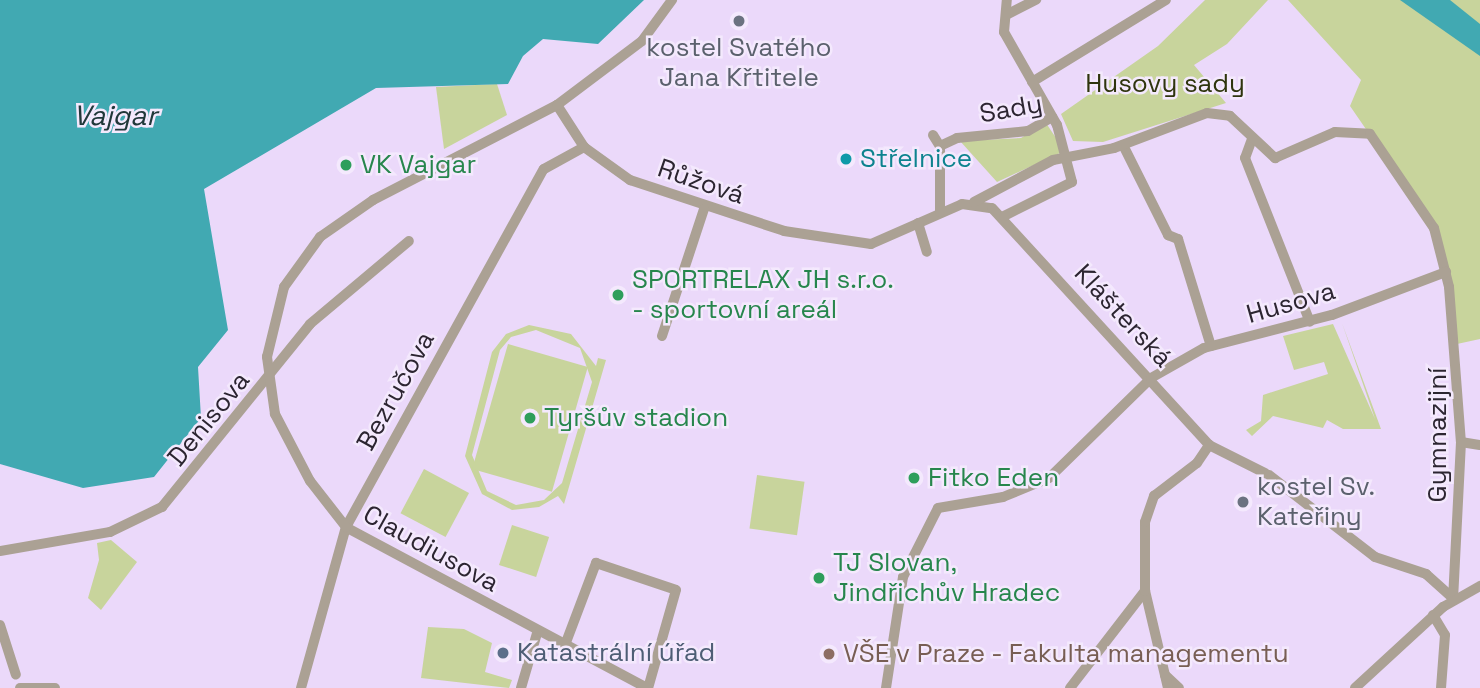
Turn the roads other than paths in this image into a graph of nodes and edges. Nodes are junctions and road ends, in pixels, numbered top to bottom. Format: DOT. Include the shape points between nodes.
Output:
graph roads {
  1 [pos="672,0"];
  2 [pos="1007,0"];
  3 [pos="1036,0"];
  4 [pos="1164,1"];
  5 [pos="1006,15"];
  6 [pos="1031,82"];
  7 [pos="557,105"];
  8 [pos="1052,117"];
  9 [pos="933,135"];
  10 [pos="1252,139"];
  11 [pos="1123,145"];
  12 [pos="940,146"];
  13 [pos="584,147"];
  14 [pos="1067,155"];
  15 [pos="974,202"];
  16 [pos="704,209"];
  17 [pos="940,212"];
  18 [pos="1004,216"];
  19 [pos="918,223"];
  20 [pos="409,242"];
  21 [pos="927,253"];
  22 [pos="1446,272"];
  23 [pos="1310,322"];
  24 [pos="662,336"];
  25 [pos="1211,346"];
  26 [pos="1151,378"];
  27 [pos="268,379"];
  28 [pos="1461,442"];
  29 [pos="1209,445"];
  30 [pos="1480,445"];
  31 [pos="346,527"];
  32 [pos="0,551"];
  33 [pos="1480,586"];
  34 [pos="1145,591"];
  35 [pos="1453,598"];
  36 [pos="1433,615"];
  37 [pos="0,625"];
  38 [pos="538,630"];
  39 [pos="565,645"];
  40 [pos="16,675"];
  41 [pos="1165,675"];
  42 [pos="20,688"];
  43 [pos="55,688"];
  44 [pos="301,688"];
  45 [pos="521,688"];
  46 [pos="647,688"];
  47 [pos="886,688"];
  48 [pos="1070,688"];
  49 [pos="1168,688"];
  50 [pos="1179,688"];
  51 [pos="1355,688"];
  52 [pos="1441,688"];
  1 -- 7 [label="street" via="634,48"];
  2 -- 5 [label="street"];
  3 -- 5 [label="street"];
  4 -- 6 [label="street"];
  5 -- 6 [label="street" via="1004,32"];
  6 -- 8 [label="street"];
  7 -- 13 [label="street, Růžová"];
  7 -- 27 [label="street" via="373,200 320,237 297,266 275,311"];
  8 -- 12 [label="street, Sady" via="1028,131 957,138"];
  8 -- 14 [label="street, Sady"];
  9 -- 12 [label="street"];
  10 -- 11 [label="street" via="1230,116 1217,112"];
  10 -- 22 [label="street, Gymnazijní" via="1275,158 1335,132 1370,134 1434,228"];
  10 -- 23 [label="street" via="1245,158"];
  11 -- 14 [label="street"];
  11 -- 25 [label="street" via="1168,235 1178,239"];
  12 -- 17 [label="street"];
  13 -- 16 [label="street, Růžová" via="630,180"];
  13 -- 31 [label="street, Bezručova" via="544,169"];
  14 -- 15 [label="street"];
  14 -- 18 [label="street" via="1072,182"];
  15 -- 17 [label="street"];
  15 -- 18 [label="street"];
  16 -- 19 [label="street, Růžová" via="863,244"];
  16 -- 24 [label="street"];
  17 -- 19 [label="street"];
  18 -- 26 [label="street, Klášterská"];
  19 -- 21 [label="street"];
  20 -- 27 [label="street, Denisova" via="310,324"];
  22 -- 23 [label="street, Husova"];
  22 -- 28 [label="street, Gymnazijní" via="1459,353"];
  23 -- 25 [label="street, Husova"];
  25 -- 26 [label="street, Husova"];
  26 -- 29 [label="street, Klášterská"];
  26 -- 47 [label="street, Husova" via="1049,478 1003,497 939,508 899,589"];
  27 -- 31 [label="street, Claudiusova" via="293,452"];
  27 -- 32 [label="street, Denisova" via="152,514 110,532"];
  28 -- 30 [label="street"];
  28 -- 35 [label="street, Gymnazijní"];
  29 -- 34 [label="street" via="1148,506"];
  29 -- 35 [label="street" via="1267,474 1375,557 1426,574"];
  31 -- 38 [label="street, Claudiusova"];
  31 -- 44 [label="street, Bezručova"];
  33 -- 35 [label="street"];
  34 -- 41 [label="street"];
  34 -- 48 [label="street"];
  35 -- 36 [label="street"];
  36 -- 51 [label="street"];
  36 -- 52 [label="street" via="1445,635"];
  37 -- 40 [label="street"];
  38 -- 39 [label="street, Claudiusova"];
  38 -- 45 [label="street"];
  39 -- 46 [label="street, Claudiusova"];
  39 -- 46 [label="street" via="596,564 676,590"];
  41 -- 49 [label="street"];
  41 -- 50 [label="street"];
  42 -- 43 [label="street"];
}
